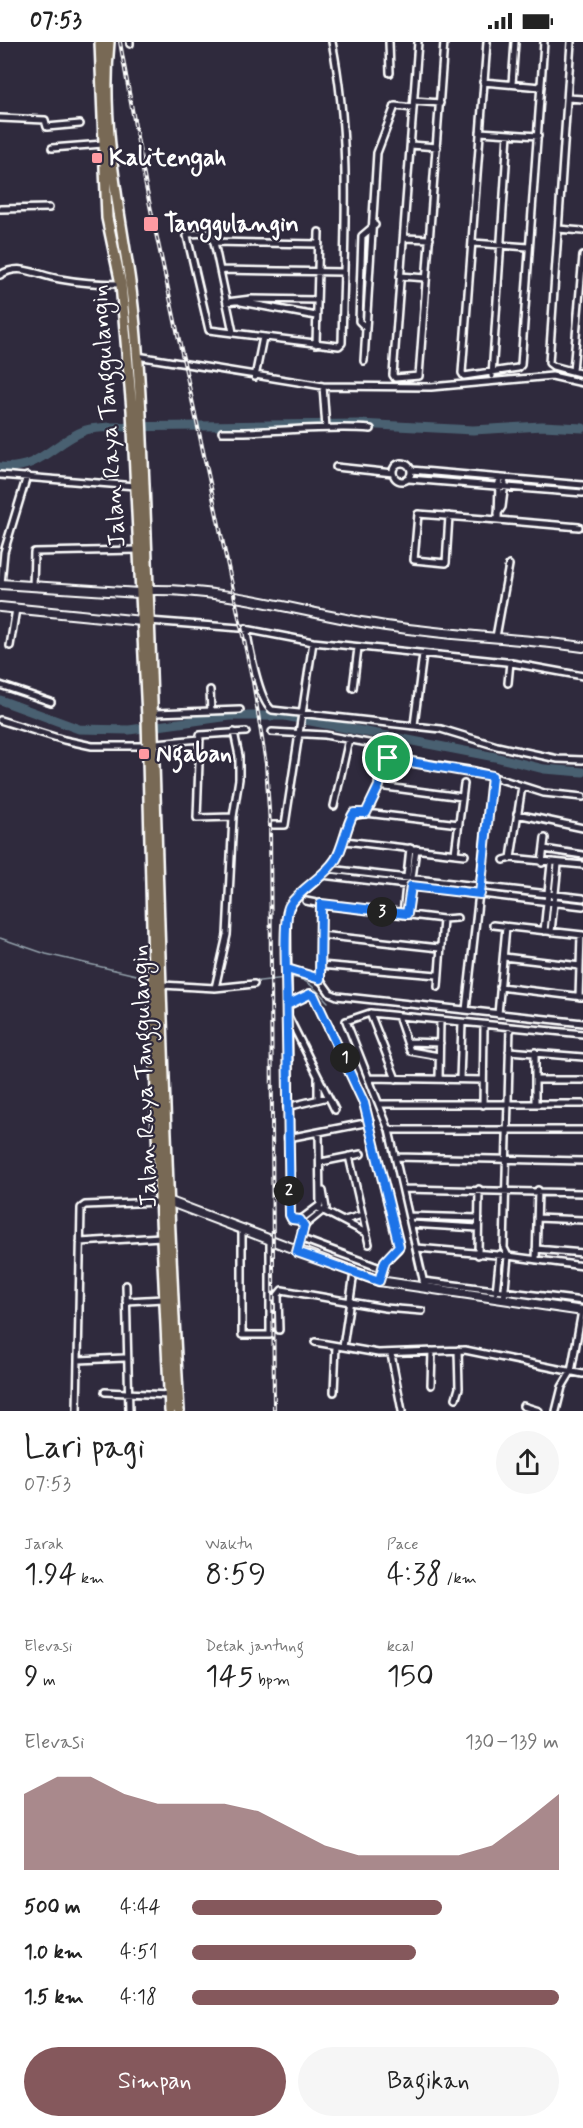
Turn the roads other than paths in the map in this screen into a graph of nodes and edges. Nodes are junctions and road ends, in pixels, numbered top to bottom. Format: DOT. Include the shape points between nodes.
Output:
graph roads {
  1 [pos="100,42"];
  2 [pos="109,42"];
  3 [pos="333,42"];
  4 [pos="390,42"];
  5 [pos="418,42"];
  6 [pos="444,42"];
  7 [pos="487,42"];
  8 [pos="515,42"];
  9 [pos="544,42"];
  10 [pos="571,42"];
  11 [pos="390,73"];
  12 [pos="483,81"];
  13 [pos="513,84"];
  14 [pos="541,87"];
  15 [pos="568,98"];
  16 [pos="583,99"];
  17 [pos="414,101"];
  18 [pos="440,103"];
  19 [pos="413,108"];
  20 [pos="0,118"];
  21 [pos="80,124"];
  22 [pos="480,132"];
  23 [pos="508,134"];
  24 [pos="538,136"];
  25 [pos="103,144"];
  26 [pos="411,146"];
  27 [pos="437,147"];
  28 [pos="52,148"];
  29 [pos="49,208"];
  30 [pos="0,209"];
  31 [pos="375,225"];
  32 [pos="558,229"];
  33 [pos="583,231"];
  34 [pos="319,232"];
  35 [pos="404,238"];
  36 [pos="430,239"];
  37 [pos="214,242"];
  38 [pos="473,243"];
  39 [pos="319,244"];
  40 [pos="502,246"];
  41 [pos="528,247"];
  42 [pos="583,256"];
  43 [pos="220,270"];
  44 [pos="318,272"];
  45 [pos="343,272"];
  46 [pos="0,274"];
  47 [pos="400,276"];
  48 [pos="426,278"];
  49 [pos="122,284"];
  50 [pos="317,300"];
  51 [pos="227,302"];
  52 [pos="241,302"];
  53 [pos="316,316"];
  54 [pos="365,327"];
  55 [pos="233,332"];
  56 [pos="263,337"];
  57 [pos="316,344"];
  58 [pos="137,356"];
  59 [pos="364,361"];
  60 [pos="573,371"];
  61 [pos="491,373"];
  62 [pos="583,374"];
  63 [pos="255,377"];
  64 [pos="405,378"];
  65 [pos="492,381"];
  66 [pos="583,383"];
  67 [pos="323,386"];
  68 [pos="404,387"];
  69 [pos="137,416"];
  70 [pos="325,427"];
  71 [pos="371,429"];
  72 [pos="222,432"];
  73 [pos="138,436"];
  74 [pos="336,467"];
  75 [pos="411,470"];
  76 [pos="393,473"];
  77 [pos="450,474"];
  78 [pos="0,475"];
  79 [pos="27,476"];
  80 [pos="409,478"];
  81 [pos="450,481"];
  82 [pos="502,481"];
  83 [pos="583,485"];
  84 [pos="135,486"];
  85 [pos="583,493"];
  86 [pos="141,508"];
  87 [pos="450,516"];
  88 [pos="498,520"];
  89 [pos="579,527"];
  90 [pos="138,550"];
  91 [pos="509,565"];
  92 [pos="1,584"];
  93 [pos="33,587"];
  94 [pos="144,592"];
  95 [pos="0,607"];
  96 [pos="16,609"];
  97 [pos="145,621"];
  98 [pos="246,628"];
  99 [pos="496,638"];
  100 [pos="313,642"];
  101 [pos="10,646"];
  102 [pos="583,647"];
  103 [pos="358,648"];
  104 [pos="423,654"];
  105 [pos="510,662"];
  106 [pos="583,676"];
  107 [pos="508,683"];
  108 [pos="0,685"];
  109 [pos="353,688"];
  110 [pos="210,690"];
  111 [pos="51,702"];
  112 [pos="240,710"];
  113 [pos="211,711"];
  114 [pos="304,714"];
  115 [pos="152,716"];
  116 [pos="0,720"];
  117 [pos="414,725"];
  118 [pos="234,732"];
  119 [pos="246,732"];
  120 [pos="272,732"];
  121 [pos="301,732"];
  122 [pos="200,739"];
  123 [pos="349,739"];
  124 [pos="152,743"];
  125 [pos="382,757"];
  126 [pos="583,760"];
  127 [pos="492,776"];
  128 [pos="464,784"];
  129 [pos="379,786"];
  130 [pos="522,786"];
  131 [pos="462,797"];
  132 [pos="583,797"];
  133 [pos="334,806"];
  134 [pos="366,813"];
  135 [pos="517,814"];
  136 [pos="233,817"];
  137 [pos="459,824"];
  138 [pos="273,825"];
  139 [pos="583,828"];
  140 [pos="545,838"];
  141 [pos="345,841"];
  142 [pos="413,849"];
  143 [pos="544,849"];
  144 [pos="455,853"];
  145 [pos="583,853"];
  146 [pos="465,855"];
  147 [pos="511,858"];
  148 [pos="504,860"];
  149 [pos="542,863"];
  150 [pos="551,864"];
  151 [pos="558,864"];
  152 [pos="583,865"];
  153 [pos="329,869"];
  154 [pos="322,875"];
  155 [pos="409,879"];
  156 [pos="409,886"];
  157 [pos="481,887"];
  158 [pos="480,894"];
  159 [pos="548,894"];
  160 [pos="555,895"];
  161 [pos="583,898"];
  162 [pos="306,901"];
  163 [pos="547,901"];
  164 [pos="554,902"];
  165 [pos="321,904"];
  166 [pos="583,906"];
  167 [pos="405,914"];
  168 [pos="457,918"];
  169 [pos="443,919"];
  170 [pos="493,925"];
  171 [pos="506,927"];
  172 [pos="544,931"];
  173 [pos="551,932"];
  174 [pos="320,935"];
  175 [pos="582,935"];
  176 [pos="440,948"];
  177 [pos="504,957"];
  178 [pos="320,965"];
  179 [pos="580,966"];
  180 [pos="287,972"];
  181 [pos="437,975"];
  182 [pos="158,979"];
  183 [pos="320,979"];
  184 [pos="254,984"];
  185 [pos="216,986"];
  186 [pos="438,987"];
  187 [pos="500,987"];
  188 [pos="581,997"];
  189 [pos="287,1005"];
  190 [pos="466,1010"];
  191 [pos="370,1013"];
  192 [pos="498,1014"];
  193 [pos="287,1015"];
  194 [pos="398,1017"];
  195 [pos="440,1020"];
  196 [pos="462,1023"];
  197 [pos="583,1023"];
  198 [pos="484,1026"];
  199 [pos="510,1027"];
  200 [pos="583,1034"];
  201 [pos="408,1042"];
  202 [pos="440,1043"];
  203 [pos="509,1051"];
  204 [pos="535,1052"];
  205 [pos="440,1056"];
  206 [pos="583,1057"];
  207 [pos="318,1074"];
  208 [pos="369,1078"];
  209 [pos="396,1078"];
  210 [pos="439,1079"];
  211 [pos="460,1080"];
  212 [pos="483,1080"];
  213 [pos="535,1080"];
  214 [pos="583,1080"];
  215 [pos="328,1097"];
  216 [pos="318,1099"];
  217 [pos="535,1103"];
  218 [pos="379,1104"];
  219 [pos="508,1104"];
  220 [pos="583,1104"];
  221 [pos="483,1105"];
  222 [pos="287,1107"];
  223 [pos="335,1110"];
  224 [pos="370,1122"];
  225 [pos="508,1129"];
  226 [pos="389,1130"];
  227 [pos="583,1130"];
  228 [pos="319,1133"];
  229 [pos="288,1138"];
  230 [pos="361,1154"];
  231 [pos="349,1156"];
  232 [pos="395,1157"];
  233 [pos="507,1159"];
  234 [pos="583,1161"];
  235 [pos="321,1162"];
  236 [pos="404,1189"];
  237 [pos="479,1189"];
  238 [pos="507,1190"];
  239 [pos="538,1190"];
  240 [pos="583,1192"];
  241 [pos="164,1201"];
  242 [pos="320,1210"];
  243 [pos="362,1215"];
  244 [pos="410,1216"];
  245 [pos="478,1218"];
  246 [pos="537,1218"];
  247 [pos="300,1220"];
  248 [pos="345,1220"];
  249 [pos="583,1220"];
  250 [pos="411,1224"];
  251 [pos="304,1226"];
  252 [pos="478,1227"];
  253 [pos="242,1228"];
  254 [pos="366,1233"];
  255 [pos="161,1237"];
  256 [pos="302,1239"];
  257 [pos="270,1241"];
  258 [pos="80,1242"];
  259 [pos="369,1244"];
  260 [pos="417,1248"];
  261 [pos="504,1248"];
  262 [pos="536,1249"];
  263 [pos="297,1252"];
  264 [pos="583,1253"];
  265 [pos="478,1256"];
  266 [pos="499,1256"];
  267 [pos="508,1256"];
  268 [pos="536,1260"];
  269 [pos="583,1266"];
  270 [pos="383,1269"];
  271 [pos="354,1273"];
  272 [pos="379,1281"];
  273 [pos="126,1285"];
  274 [pos="422,1286"];
  275 [pos="500,1295"];
  276 [pos="164,1299"];
  277 [pos="126,1300"];
  278 [pos="583,1301"];
  279 [pos="350,1302"];
  280 [pos="422,1311"];
  281 [pos="583,1311"];
  282 [pos="279,1330"];
  283 [pos="315,1342"];
  284 [pos="336,1346"];
  285 [pos="343,1347"];
  286 [pos="458,1350"];
  287 [pos="432,1351"];
  288 [pos="391,1354"];
  289 [pos="124,1358"];
  290 [pos="79,1360"];
  291 [pos="571,1372"];
  292 [pos="583,1374"];
  293 [pos="431,1385"];
  294 [pos="105,1392"];
  295 [pos="334,1392"];
  296 [pos="129,1395"];
  297 [pos="169,1395"];
  298 [pos="456,1398"];
  299 [pos="523,1406"];
  300 [pos="77,1411"];
  301 [pos="129,1411"];
  302 [pos="170,1411"];
  303 [pos="178,1411"];
  304 [pos="402,1411"];
  305 [pos="539,1411"];
  306 [pos="556,1411"];
  1 -- 25 [label="highway, Jalan Raya Tanggulangin"];
  2 -- 58 [label="highway" via="111,160"];
  3 -- 45 [label="street" via="345,148"];
  4 -- 11 [label="street"];
  5 -- 17 [label="street"];
  6 -- 18 [label="street"];
  7 -- 12 [label="street"];
  8 -- 13 [label="street"];
  9 -- 14 [label="street"];
  10 -- 15 [label="street"];
  12 -- 13 [label="street"];
  12 -- 22 [label="street"];
  13 -- 14 [label="street"];
  14 -- 24 [label="street"];
  15 -- 16 [label="street"];
  15 -- 32 [label="street"];
  17 -- 18 [label="street"];
  17 -- 19 [label="street"];
  18 -- 27 [label="street"];
  19 -- 26 [label="street"];
  19 -- 31 [label="street" via="395,106 379,146"];
  20 -- 21 [label="street" via="45,120 47,127"];
  22 -- 23 [label="street"];
  22 -- 38 [label="street"];
  23 -- 24 [label="street"];
  23 -- 40 [label="street"];
  24 -- 41 [label="street"];
  25 -- 28 [label="street"];
  25 -- 49 [label="highway, Jalan Raya Tanggulangin" via="107,218"];
  26 -- 27 [label="street"];
  26 -- 35 [label="street"];
  27 -- 36 [label="street"];
  29 -- 30 [label="street"];
  31 -- 54 [label="street"];
  31 -- 54 [label="street" via="362,236 359,321"];
  32 -- 33 [label="street"];
  32 -- 60 [label="street" via="549,363"];
  34 -- 39 [label="street"];
  35 -- 36 [label="street"];
  35 -- 47 [label="street"];
  36 -- 48 [label="street"];
  37 -- 39 [label="street"];
  37 -- 43 [label="street"];
  37 -- 55 [label="street" via="208,233 187,236 208,329"];
  38 -- 40 [label="street"];
  38 -- 61 [label="street" via="462,373"];
  39 -- 44 [label="street"];
  40 -- 41 [label="street"];
  40 -- 61 [label="street"];
  41 -- 61 [label="street" via="521,365"];
  42 -- 60 [label="street"];
  43 -- 44 [label="street"];
  43 -- 51 [label="street"];
  44 -- 45 [label="street"];
  44 -- 50 [label="street"];
  45 -- 57 [label="street" via="342,343"];
  46 -- 49 [label="street" via="24,269 90,284"];
  47 -- 48 [label="street"];
  47 -- 64 [label="street" via="393,375"];
  48 -- 64 [label="street" via="419,376"];
  49 -- 69 [label="highway, Jalan Raya Tanggulangin"];
  50 -- 52 [label="street"];
  50 -- 53 [label="street"];
  51 -- 52 [label="street"];
  51 -- 55 [label="street"];
  52 -- 53 [label="street"];
  53 -- 57 [label="street"];
  54 -- 59 [label="street"];
  55 -- 56 [label="street"];
  56 -- 57 [label="street"];
  56 -- 63 [label="street"];
  58 -- 63 [label="street"];
  58 -- 69 [label="highway"];
  60 -- 62 [label="street"];
  61 -- 65 [label="street"];
  63 -- 67 [label="street"];
  64 -- 68 [label="street"];
  65 -- 66 [label="street" via="552,376"];
  65 -- 68 [label="street"];
  67 -- 68 [label="street"];
  67 -- 70 [label="street"];
  69 -- 73 [label="highway"];
  70 -- 71 [label="street"];
  70 -- 72 [label="street" via="269,433"];
  73 -- 84 [label="highway, Jalan Raya Tanggulangin"];
  73 -- 86 [label="highway"];
  74 -- 76 [label="street"];
  75 -- 76 [label="street" via="401,464"];
  75 -- 77 [label="street"];
  75 -- 80 [label="street"];
  76 -- 80 [label="street" via="401,481"];
  77 -- 81 [label="street"];
  77 -- 82 [label="street"];
  78 -- 79 [label="street"];
  79 -- 84 [label="street"];
  79 -- 92 [label="street" via="4,552"];
  80 -- 81 [label="street"];
  81 -- 82 [label="street"];
  82 -- 83 [label="street"];
  82 -- 85 [label="street"];
  82 -- 88 [label="street"];
  84 -- 86 [label="highway, Jalan Raya Tanggulangin"];
  86 -- 90 [label="highway, Jalan Raya Tanggulangin"];
  86 -- 94 [label="highway"];
  87 -- 87 [label="street" via="446,563 414,560 418,514"];
  87 -- 88 [label="street"];
  88 -- 89 [label="street"];
  90 -- 93 [label="street" via="34,552"];
  90 -- 94 [label="highway, Jalan Raya Tanggulangin"];
  91 -- 99 [label="street"];
  92 -- 93 [label="street"];
  93 -- 94 [label="street"];
  94 -- 97 [label="highway, Jalan Raya Tanggulangin"];
  94 -- 99 [label="street" via="255,599 372,624"];
  95 -- 96 [label="street"];
  96 -- 97 [label="street"];
  96 -- 101 [label="street"];
  97 -- 98 [label="street"];
  97 -- 115 [label="highway, Jalan Raya Tanggulangin"];
  98 -- 100 [label="street"];
  98 -- 114 [label="street" via="267,706"];
  99 -- 102 [label="street"];
  100 -- 103 [label="street"];
  100 -- 114 [label="street"];
  103 -- 104 [label="street"];
  103 -- 109 [label="street"];
  104 -- 105 [label="street"];
  104 -- 117 [label="street"];
  105 -- 106 [label="street"];
  105 -- 107 [label="street"];
  108 -- 111 [label="street"];
  110 -- 113 [label="street"];
  112 -- 113 [label="street"];
  113 -- 115 [label="street"];
  114 -- 117 [label="street"];
  114 -- 121 [label="street"];
  115 -- 124 [label="highway, Jalan Raya Tanggulangin"];
  116 -- 124 [label="street" via="92,746"];
  117 -- 126 [label="street" via="558,759"];
  118 -- 119 [label="street"];
  118 -- 122 [label="street" via="202,733"];
  118 -- 136 [label="street" via="239,768"];
  120 -- 121 [label="street"];
  121 -- 123 [label="street"];
  121 -- 138 [label="street" via="285,825"];
  122 -- 124 [label="street"];
  122 -- 136 [label="street" via="197,818"];
  123 -- 125 [label="street" via="384,746"];
  123 -- 133 [label="street"];
  124 -- 182 [label="highway, Jalan Raya Tanggulangin"];
  125 -- 127 [label="street"];
  125 -- 129 [label="street"];
  127 -- 130 [label="street"];
  127 -- 157 [label="street"];
  128 -- 131 [label="street"];
  129 -- 131 [label="street"];
  129 -- 134 [label="street"];
  130 -- 132 [label="street"];
  130 -- 135 [label="street"];
  131 -- 137 [label="street"];
  134 -- 137 [label="street"];
  134 -- 141 [label="street" via="354,813 350,818"];
  135 -- 139 [label="street"];
  135 -- 147 [label="street"];
  136 -- 185 [label="street" via="227,935"];
  137 -- 144 [label="street"];
  140 -- 143 [label="street"];
  141 -- 142 [label="street"];
  141 -- 153 [label="street"];
  142 -- 144 [label="street"];
  142 -- 155 [label="street"];
  143 -- 145 [label="street"];
  143 -- 149 [label="street"];
  144 -- 146 [label="street"];
  145 -- 152 [label="street"];
  147 -- 148 [label="street"];
  147 -- 149 [label="street"];
  149 -- 150 [label="street"];
  150 -- 151 [label="street"];
  150 -- 159 [label="street"];
  151 -- 152 [label="street"];
  151 -- 160 [label="street"];
  153 -- 154 [label="street"];
  153 -- 155 [label="street"];
  154 -- 156 [label="street"];
  154 -- 180 [label="street" via="294,900 286,913"];
  155 -- 156 [label="street"];
  155 -- 157 [label="street"];
  156 -- 158 [label="street"];
  156 -- 167 [label="street"];
  157 -- 158 [label="street"];
  157 -- 159 [label="street"];
  158 -- 163 [label="street"];
  158 -- 190 [label="street"];
  159 -- 160 [label="street"];
  159 -- 163 [label="street"];
  160 -- 161 [label="street"];
  160 -- 164 [label="street"];
  162 -- 165 [label="street"];
  163 -- 164 [label="street"];
  163 -- 172 [label="street"];
  164 -- 166 [label="street"];
  164 -- 173 [label="street"];
  165 -- 167 [label="street"];
  165 -- 174 [label="street"];
  167 -- 169 [label="street"];
  168 -- 169 [label="street"];
  169 -- 176 [label="street"];
  170 -- 171 [label="street"];
  171 -- 172 [label="street"];
  171 -- 177 [label="street"];
  172 -- 173 [label="street"];
  173 -- 175 [label="street"];
  174 -- 176 [label="street"];
  174 -- 178 [label="street"];
  175 -- 179 [label="street"];
  176 -- 181 [label="street"];
  177 -- 179 [label="street"];
  177 -- 187 [label="street"];
  178 -- 181 [label="street"];
  178 -- 183 [label="street"];
  179 -- 188 [label="street"];
  180 -- 183 [label="street"];
  180 -- 189 [label="street"];
  181 -- 186 [label="street"];
  182 -- 185 [label="street"];
  182 -- 241 [label="highway, Jalan Raya Tanggulangin"];
  183 -- 190 [label="street" via="337,996"];
  184 -- 185 [label="street"];
  187 -- 188 [label="street"];
  187 -- 192 [label="street"];
  189 -- 193 [label="street"];
  189 -- 224 [label="street" via="310,994 314,996 345,1058"];
  190 -- 192 [label="street"];
  191 -- 194 [label="street"];
  191 -- 208 [label="street" via="348,1019 346,1024"];
  191 -- 209 [label="street"];
  192 -- 197 [label="street"];
  193 -- 207 [label="street"];
  193 -- 222 [label="street"];
  194 -- 195 [label="street"];
  194 -- 201 [label="street"];
  195 -- 196 [label="street"];
  195 -- 202 [label="street"];
  196 -- 198 [label="street"];
  196 -- 211 [label="street"];
  198 -- 199 [label="street"];
  198 -- 212 [label="street"];
  199 -- 200 [label="street"];
  199 -- 203 [label="street"];
  201 -- 202 [label="street"];
  201 -- 205 [label="street" via="411,1052"];
  202 -- 205 [label="street"];
  203 -- 204 [label="street"];
  203 -- 219 [label="street"];
  204 -- 206 [label="street"];
  204 -- 213 [label="street"];
  205 -- 210 [label="street"];
  207 -- 215 [label="street"];
  207 -- 216 [label="street"];
  208 -- 209 [label="street"];
  208 -- 218 [label="street"];
  209 -- 210 [label="street"];
  210 -- 211 [label="street"];
  211 -- 212 [label="street"];
  212 -- 221 [label="street"];
  213 -- 214 [label="street"];
  213 -- 217 [label="street"];
  215 -- 216 [label="street"];
  215 -- 223 [label="street"];
  216 -- 222 [label="street"];
  217 -- 219 [label="street"];
  217 -- 220 [label="street"];
  218 -- 221 [label="street"];
  218 -- 226 [label="street"];
  219 -- 221 [label="street"];
  219 -- 225 [label="street"];
  222 -- 229 [label="street"];
  224 -- 228 [label="street"];
  224 -- 270 [label="street" via="399,1244"];
  225 -- 226 [label="street"];
  225 -- 227 [label="street"];
  225 -- 233 [label="street"];
  226 -- 232 [label="street"];
  228 -- 229 [label="street"];
  228 -- 235 [label="street"];
  229 -- 247 [label="street" via="290,1215"];
  230 -- 231 [label="street"];
  231 -- 235 [label="street"];
  231 -- 243 [label="street"];
  232 -- 233 [label="street"];
  232 -- 236 [label="street"];
  233 -- 234 [label="street"];
  233 -- 238 [label="street"];
  235 -- 242 [label="street" via="326,1204"];
  236 -- 237 [label="street"];
  236 -- 244 [label="street"];
  237 -- 238 [label="street"];
  237 -- 245 [label="street"];
  238 -- 239 [label="street"];
  238 -- 261 [label="street"];
  239 -- 240 [label="street"];
  239 -- 246 [label="street"];
  241 -- 253 [label="street"];
  241 -- 255 [label="highway, Jalan Raya Tanggulangin"];
  241 -- 258 [label="street" via="82,1206"];
  241 -- 303 [label="highway, Jalan Raya Tanggulangin"];
  242 -- 247 [label="street"];
  242 -- 248 [label="street"];
  242 -- 251 [label="street"];
  243 -- 248 [label="street"];
  243 -- 254 [label="street"];
  244 -- 245 [label="street"];
  244 -- 250 [label="street"];
  245 -- 252 [label="street"];
  246 -- 249 [label="street"];
  246 -- 262 [label="street"];
  247 -- 251 [label="street"];
  248 -- 254 [label="street"];
  250 -- 252 [label="street"];
  250 -- 260 [label="street"];
  251 -- 256 [label="street"];
  252 -- 265 [label="street"];
  253 -- 257 [label="street"];
  253 -- 257 [label="street" via="242,1335 270,1335"];
  254 -- 259 [label="street"];
  255 -- 258 [label="street"];
  255 -- 276 [label="highway, Jalan Raya Tanggulangin"];
  256 -- 263 [label="street"];
  256 -- 270 [label="street"];
  257 -- 263 [label="street"];
  258 -- 290 [label="street"];
  260 -- 265 [label="street"];
  260 -- 274 [label="street"];
  261 -- 266 [label="street"];
  261 -- 267 [label="street"];
  262 -- 264 [label="street"];
  262 -- 268 [label="street"];
  263 -- 271 [label="street"];
  265 -- 266 [label="street"];
  266 -- 267 [label="street"];
  266 -- 275 [label="street"];
  267 -- 268 [label="street"];
  267 -- 275 [label="street"];
  268 -- 269 [label="street"];
  270 -- 272 [label="street"];
  271 -- 272 [label="street"];
  271 -- 279 [label="street"];
  272 -- 274 [label="street"];
  273 -- 277 [label="street"];
  274 -- 275 [label="street"];
  275 -- 278 [label="street"];
  275 -- 281 [label="street"];
  276 -- 277 [label="street"];
  276 -- 297 [label="highway, Jalan Raya Tanggulangin"];
  277 -- 296 [label="street"];
  279 -- 280 [label="street"];
  279 -- 282 [label="street" via="280,1291"];
  279 -- 285 [label="street"];
  281 -- 291 [label="street"];
  283 -- 284 [label="street"];
  284 -- 285 [label="street"];
  284 -- 295 [label="street"];
  285 -- 288 [label="street"];
  286 -- 287 [label="street"];
  286 -- 291 [label="street"];
  286 -- 298 [label="street"];
  287 -- 288 [label="street"];
  287 -- 293 [label="street"];
  288 -- 304 [label="street"];
  289 -- 290 [label="street"];
  290 -- 300 [label="street"];
  291 -- 292 [label="street"];
  291 -- 306 [label="street" via="562,1387"];
  294 -- 296 [label="street"];
  296 -- 297 [label="street"];
  296 -- 301 [label="street"];
  297 -- 302 [label="highway, Jalan Raya Tanggulangin"];
  299 -- 305 [label="street"];
}
